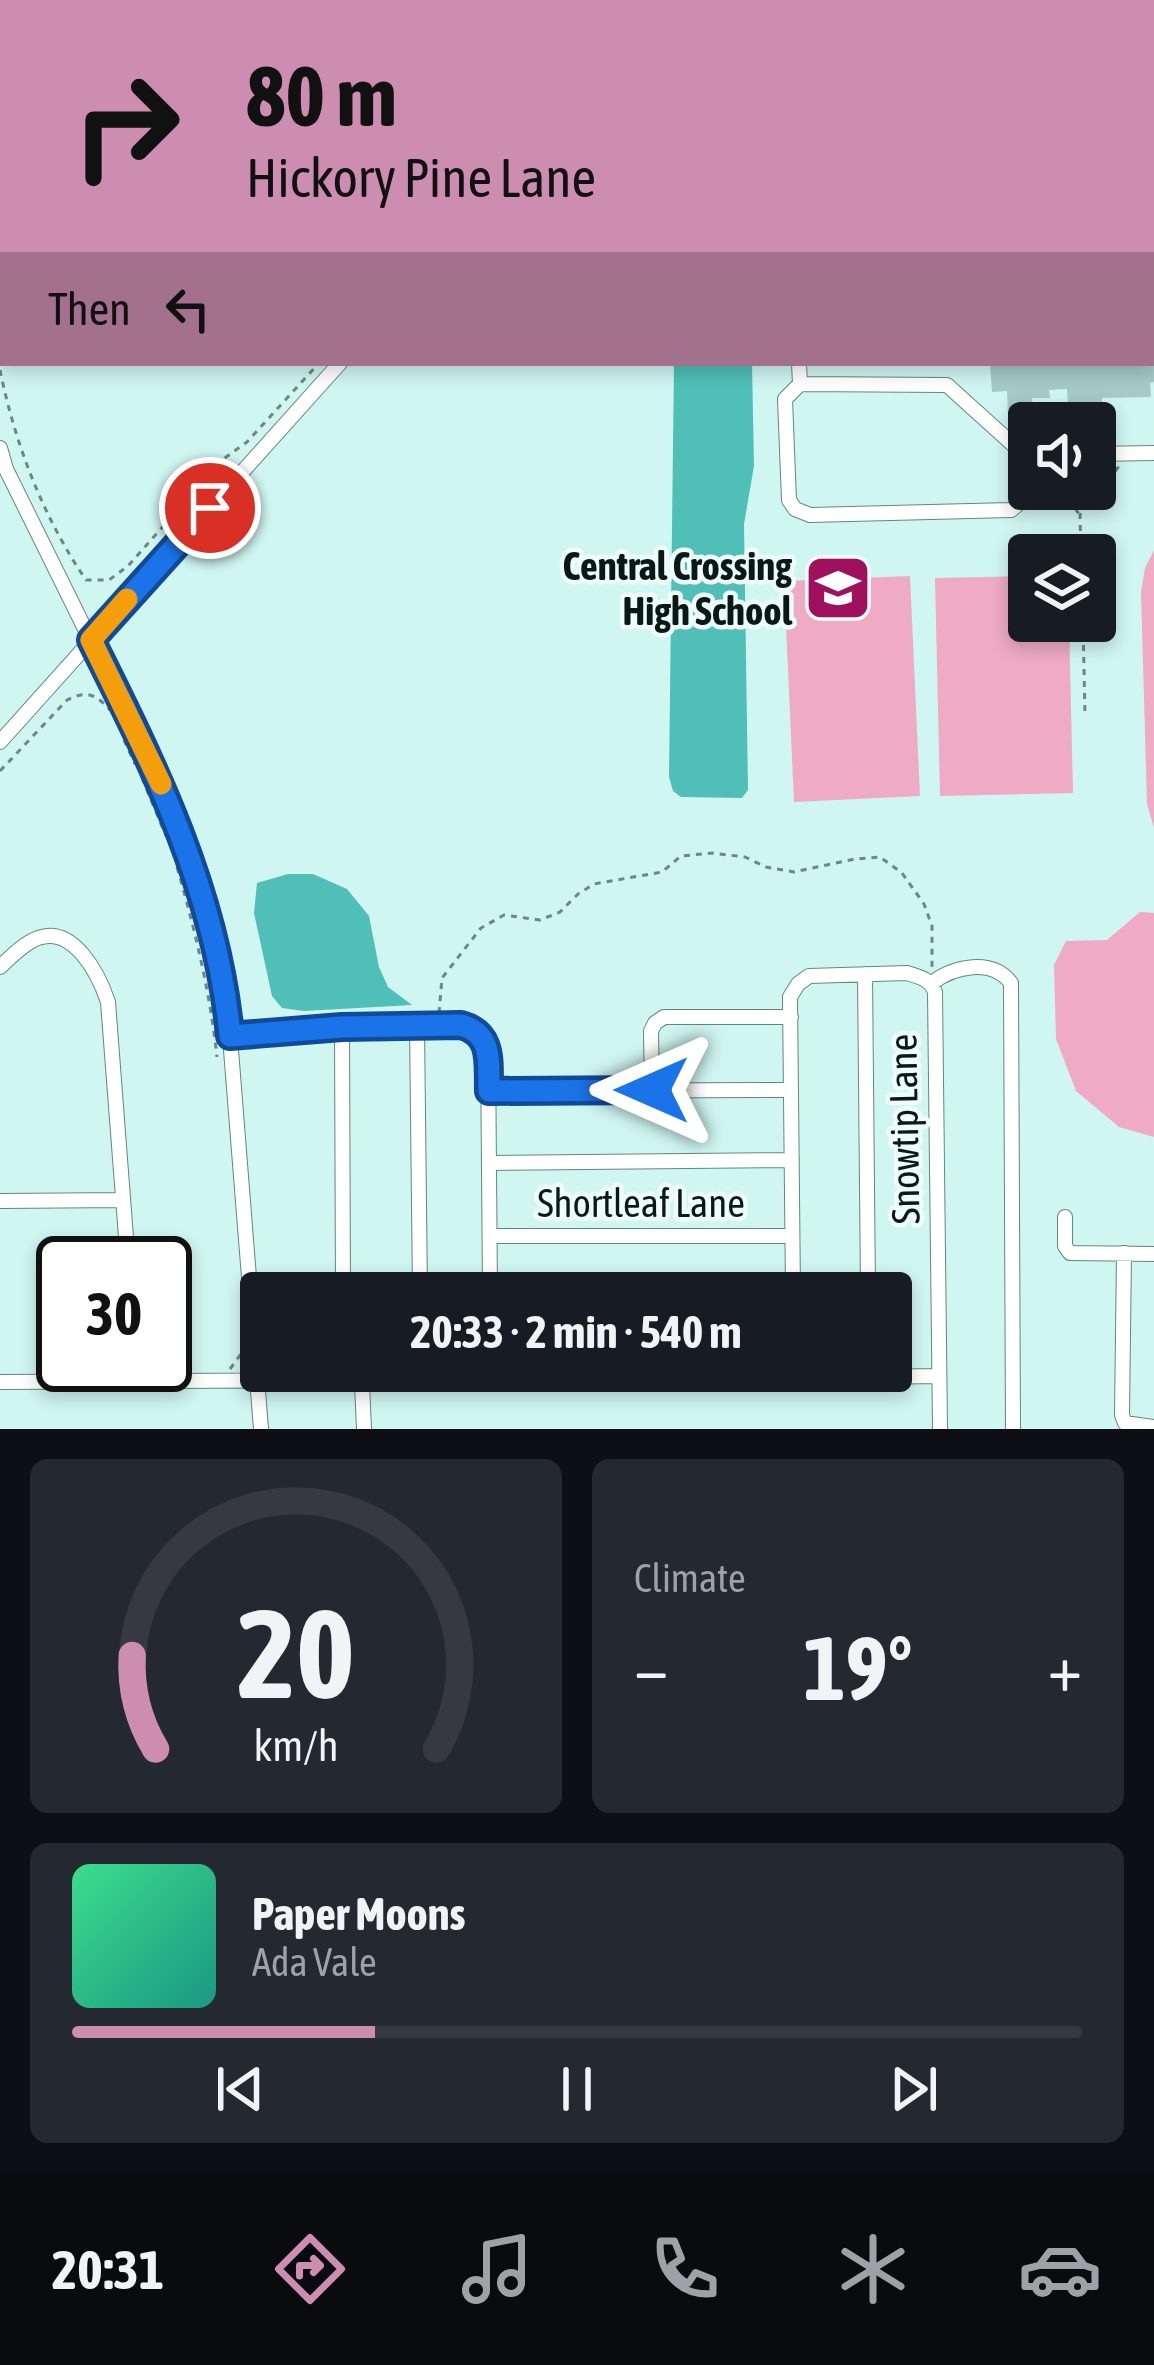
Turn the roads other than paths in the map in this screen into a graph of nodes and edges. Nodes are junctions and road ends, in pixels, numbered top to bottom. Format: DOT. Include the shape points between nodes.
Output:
graph roads {
  1 [pos="337,366"];
  2 [pos="799,366"];
  3 [pos="800,384"];
  4 [pos="1008,440"];
  5 [pos="0,448"];
  6 [pos="1154,453"];
  7 [pos="1116,454"];
  8 [pos="3,471"];
  9 [pos="1011,510"];
  10 [pos="91,640"];
  11 [pos="0,742"];
  12 [pos="0,967"];
  13 [pos="865,974"];
  14 [pos="932,983"];
  15 [pos="790,1017"];
  16 [pos="417,1025"];
  17 [pos="342,1027"];
  18 [pos="230,1036"];
  19 [pos="652,1090"];
  20 [pos="791,1090"];
  21 [pos="489,1091"];
  22 [pos="792,1160"];
  23 [pos="490,1163"];
  24 [pos="123,1200"];
  25 [pos="0,1202"];
  26 [pos="1065,1217"];
  27 [pos="126,1236"];
  28 [pos="490,1236"];
  29 [pos="792,1236"];
  30 [pos="1124,1253"];
  31 [pos="1154,1254"];
  32 [pos="249,1272"];
  33 [pos="343,1272"];
  34 [pos="420,1272"];
  35 [pos="490,1272"];
  36 [pos="793,1272"];
  37 [pos="868,1272"];
  38 [pos="912,1375"];
  39 [pos="939,1376"];
  40 [pos="192,1377"];
  41 [pos="36,1380"];
  42 [pos="240,1380"];
  43 [pos="0,1382"];
  44 [pos="259,1392"];
  45 [pos="362,1392"];
  46 [pos="1154,1426"];
  47 [pos="261,1429"];
  48 [pos="364,1429"];
  49 [pos="940,1429"];
  50 [pos="1013,1429"];
  1 -- 10 [label="street"];
  2 -- 3 [label="street"];
  3 -- 4 [label="street" via="947,386"];
  3 -- 9 [label="street" via="785,399 795,509"];
  5 -- 8 [label="street"];
  6 -- 7 [label="street"];
  8 -- 10 [label="street"];
  10 -- 11 [label="street"];
  10 -- 18 [label="street" via="166,795 204,898"];
  12 -- 24 [label="street" via="48,936 63,938 92,967 109,1002"];
  13 -- 14 [label="street, Snowtip Lane" via="907,973"];
  13 -- 15 [label="street, Snowtip Lane" via="809,976 790,997"];
  13 -- 37 [label="street"];
  14 -- 39 [label="street, Snowtip Lane"];
  14 -- 50 [label="street" via="975,968 994,969 1011,983"];
  15 -- 19 [label="street" via="664,1017 651,1031"];
  15 -- 20 [label="street"];
  16 -- 17 [label="street"];
  16 -- 21 [label="street" via="461,1025 483,1037"];
  16 -- 34 [label="street"];
  17 -- 18 [label="street"];
  17 -- 33 [label="street"];
  18 -- 32 [label="street"];
  19 -- 20 [label="street"];
  19 -- 21 [label="street"];
  20 -- 22 [label="street"];
  21 -- 23 [label="street"];
  22 -- 23 [label="street"];
  22 -- 29 [label="street"];
  23 -- 28 [label="street"];
  24 -- 25 [label="street"];
  24 -- 27 [label="street"];
  26 -- 30 [label="street" via="1070,1253"];
  28 -- 29 [label="street, Shortleaf Lane"];
  28 -- 35 [label="street"];
  29 -- 36 [label="street"];
  30 -- 31 [label="street"];
  30 -- 46 [label="street" via="1122,1415 1125,1423"];
  38 -- 39 [label="street"];
  39 -- 49 [label="street, Snowtip Lane"];
  40 -- 42 [label="street"];
  41 -- 43 [label="street"];
  44 -- 47 [label="street"];
  45 -- 48 [label="street"];
}
